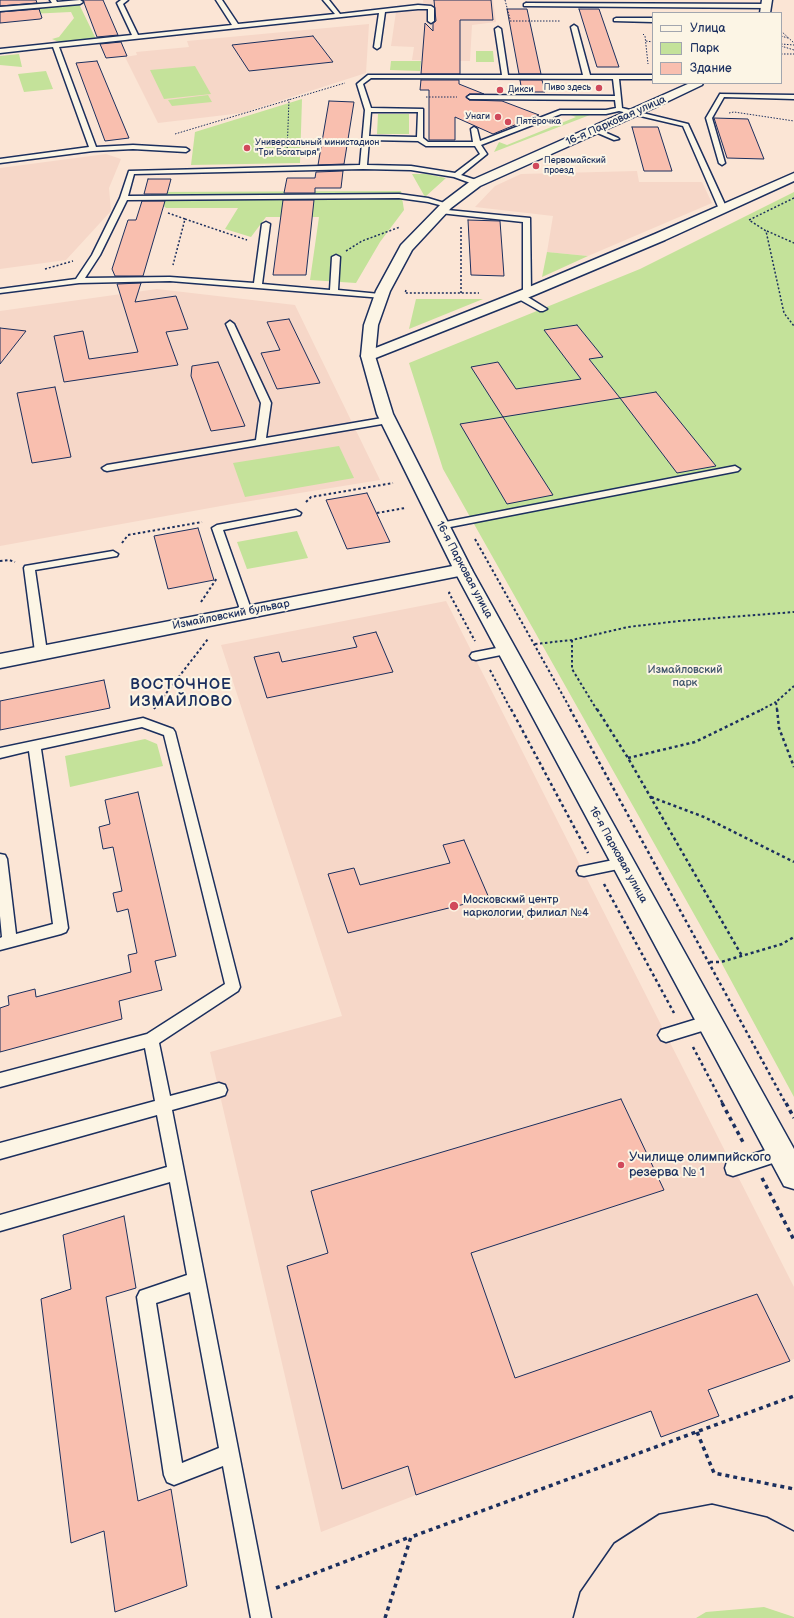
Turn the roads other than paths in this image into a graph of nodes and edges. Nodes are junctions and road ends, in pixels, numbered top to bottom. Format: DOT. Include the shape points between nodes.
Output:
graph roads {
  1 [pos="125,0"];
  2 [pos="219,0"];
  3 [pos="326,0"];
  4 [pos="417,0"];
  5 [pos="54,2"];
  6 [pos="80,2"];
  7 [pos="574,3"];
  8 [pos="526,5"];
  9 [pos="766,6"];
  10 [pos="418,7"];
  11 [pos="0,9"];
  12 [pos="382,11"];
  13 [pos="339,16"];
  14 [pos="616,20"];
  15 [pos="652,20"];
  16 [pos="431,21"];
  17 [pos="236,26"];
  18 [pos="574,27"];
  19 [pos="498,29"];
  20 [pos="136,37"];
  21 [pos="55,45"];
  22 [pos="377,47"];
  23 [pos="0,51"];
  24 [pos="505,77"];
  25 [pos="587,77"];
  26 [pos="616,77"];
  27 [pos="652,77"];
  28 [pos="696,84"];
  29 [pos="470,97"];
  30 [pos="794,97"];
  31 [pos="618,98"];
  32 [pos="619,109"];
  33 [pos="368,110"];
  34 [pos="634,112"];
  35 [pos="474,129"];
  36 [pos="595,130"];
  37 [pos="366,138"];
  38 [pos="616,138"];
  39 [pos="420,139"];
  40 [pos="477,144"];
  41 [pos="93,149"];
  42 [pos="186,150"];
  43 [pos="0,160"];
  44 [pos="722,163"];
  45 [pos="363,167"];
  46 [pos="456,175"];
  47 [pos="794,177"];
  48 [pos="476,184"];
  49 [pos="124,198"];
  50 [pos="444,208"];
  51 [pos="723,210"];
  52 [pos="266,224"];
  53 [pos="336,257"];
  54 [pos="79,281"];
  55 [pos="258,285"];
  56 [pos="0,291"];
  57 [pos="334,292"];
  58 [pos="524,294"];
  59 [pos="380,296"];
  60 [pos="543,309"];
  61 [pos="230,324"];
  62 [pos="368,356"];
  63 [pos="388,420"];
  64 [pos="261,442"];
  65 [pos="107,468"];
  66 [pos="735,469"];
  67 [pos="296,513"];
  68 [pos="440,526"];
  69 [pos="113,554"];
  70 [pos="463,570"];
  71 [pos="246,612"];
  72 [pos="507,650"];
  73 [pos="41,652"];
  74 [pos="479,656"];
  75 [pos="0,661"];
  76 [pos="34,745"];
  77 [pos="0,753"];
  78 [pos="0,859"];
  79 [pos="622,863"];
  80 [pos="590,869"];
  81 [pos="5,943"];
  82 [pos="710,1022"];
  83 [pos="666,1035"];
  84 [pos="151,1040"];
  85 [pos="0,1080"];
  86 [pos="219,1090"];
  87 [pos="164,1105"];
  88 [pos="0,1151"];
  89 [pos="782,1153"];
  90 [pos="733,1168"];
  91 [pos="177,1172"];
  92 [pos="794,1176"];
  93 [pos="0,1223"];
  94 [pos="197,1281"];
  95 [pos="230,1454"];
  96 [pos="261,1618"];
  1 -- 20 [label="lane" via="120,3"];
  2 -- 17 [label="lane"];
  3 -- 13 [label="lane"];
  4 -- 10 [label="lane"];
  5 -- 6 [label="lane"];
  5 -- 11 [label="lane"];
  7 -- 8 [label="lane"];
  7 -- 9 [label="lane"];
  10 -- 12 [label="lane"];
  10 -- 16 [label="lane" via="431,8"];
  12 -- 13 [label="lane"];
  12 -- 22 [label="lane"];
  13 -- 17 [label="lane"];
  14 -- 15 [label="lane"];
  17 -- 20 [label="lane"];
  18 -- 25 [label="lane"];
  19 -- 24 [label="lane"];
  20 -- 21 [label="lane"];
  21 -- 23 [label="lane"];
  21 -- 41 [label="lane"];
  24 -- 25 [label="lane"];
  24 -- 33 [label="lane" via="370,76 360,84"];
  25 -- 26 [label="lane"];
  26 -- 27 [label="lane"];
  26 -- 31 [label="lane"];
  28 -- 34 [label="main road, 16-я Парковая улица"];
  29 -- 31 [label="lane"];
  30 -- 44 [label="lane" via="722,95 709,118"];
  31 -- 32 [label="lane"];
  32 -- 34 [label="lane"];
  32 -- 40 [label="lane" via="606,112 560,112"];
  33 -- 37 [label="lane"];
  33 -- 39 [label="lane" via="421,110"];
  34 -- 36 [label="main road, 16-я Парковая улица"];
  34 -- 51 [label="lane" via="686,125"];
  35 -- 40 [label="lane"];
  36 -- 38 [label="lane"];
  36 -- 48 [label="main road, 16-я Парковая улица"];
  37 -- 39 [label="lane"];
  37 -- 45 [label="lane"];
  39 -- 40 [label="lane" via="426,144"];
  40 -- 46 [label="lane" via="484,154"];
  41 -- 42 [label="lane" via="133,147"];
  41 -- 43 [label="lane"];
  45 -- 46 [label="lane" via="411,168"];
  45 -- 49 [label="lane" via="131,172"];
  46 -- 48 [label="lane"];
  47 -- 51 [label="main road"];
  48 -- 50 [label="main road, 16-я Парковая улица"];
  49 -- 50 [label="lane" via="399,196 428,200"];
  49 -- 54 [label="lane" via="96,255"];
  50 -- 58 [label="lane" via="461,213 526,220"];
  50 -- 59 [label="main road, 16-я Парковая улица" via="406,248"];
  51 -- 58 [label="main road"];
  52 -- 55 [label="lane"];
  53 -- 57 [label="lane"];
  54 -- 55 [label="lane" via="170,279"];
  54 -- 56 [label="lane"];
  55 -- 57 [label="lane"];
  57 -- 59 [label="lane"];
  58 -- 60 [label="lane"];
  58 -- 62 [label="main road"];
  59 -- 62 [label="main road, 16-я Парковая улица" via="371,325"];
  61 -- 64 [label="lane" via="266,403"];
  62 -- 63 [label="main road, 16-я Парковая улица"];
  63 -- 64 [label="lane"];
  63 -- 68 [label="main road, 16-я Парковая улица"];
  64 -- 65 [label="lane"];
  66 -- 68 [label="lane"];
  67 -- 71 [label="lane" via="217,528"];
  68 -- 70 [label="main road, 16-я Парковая улица"];
  69 -- 73 [label="lane" via="29,568"];
  70 -- 71 [label="main road, Измайловский бульвар"];
  70 -- 72 [label="main road, 16-я Парковая улица"];
  71 -- 73 [label="main road, Измайловский бульвар"];
  72 -- 74 [label="lane"];
  72 -- 79 [label="main road, 16-я Парковая улица"];
  73 -- 75 [label="main road, Измайловский бульвар"];
  76 -- 77 [label="lane"];
  76 -- 81 [label="lane" via="61,928"];
  76 -- 84 [label="lane" via="144,722 169,732 233,987"];
  78 -- 81 [label="lane"];
  79 -- 80 [label="lane"];
  79 -- 82 [label="main road, 16-я Парковая улица"];
  82 -- 83 [label="lane"];
  82 -- 89 [label="main road, 16-я Парковая улица"];
  84 -- 85 [label="lane"];
  84 -- 87 [label="lane"];
  86 -- 87 [label="lane"];
  87 -- 88 [label="lane"];
  87 -- 91 [label="lane"];
  89 -- 90 [label="lane"];
  89 -- 92 [label="main road, 16-я Парковая улица"];
  91 -- 93 [label="lane"];
  91 -- 94 [label="lane"];
  94 -- 95 [label="lane"];
  94 -- 95 [label="lane" via="146,1297 174,1475"];
  95 -- 96 [label="lane"];
}
